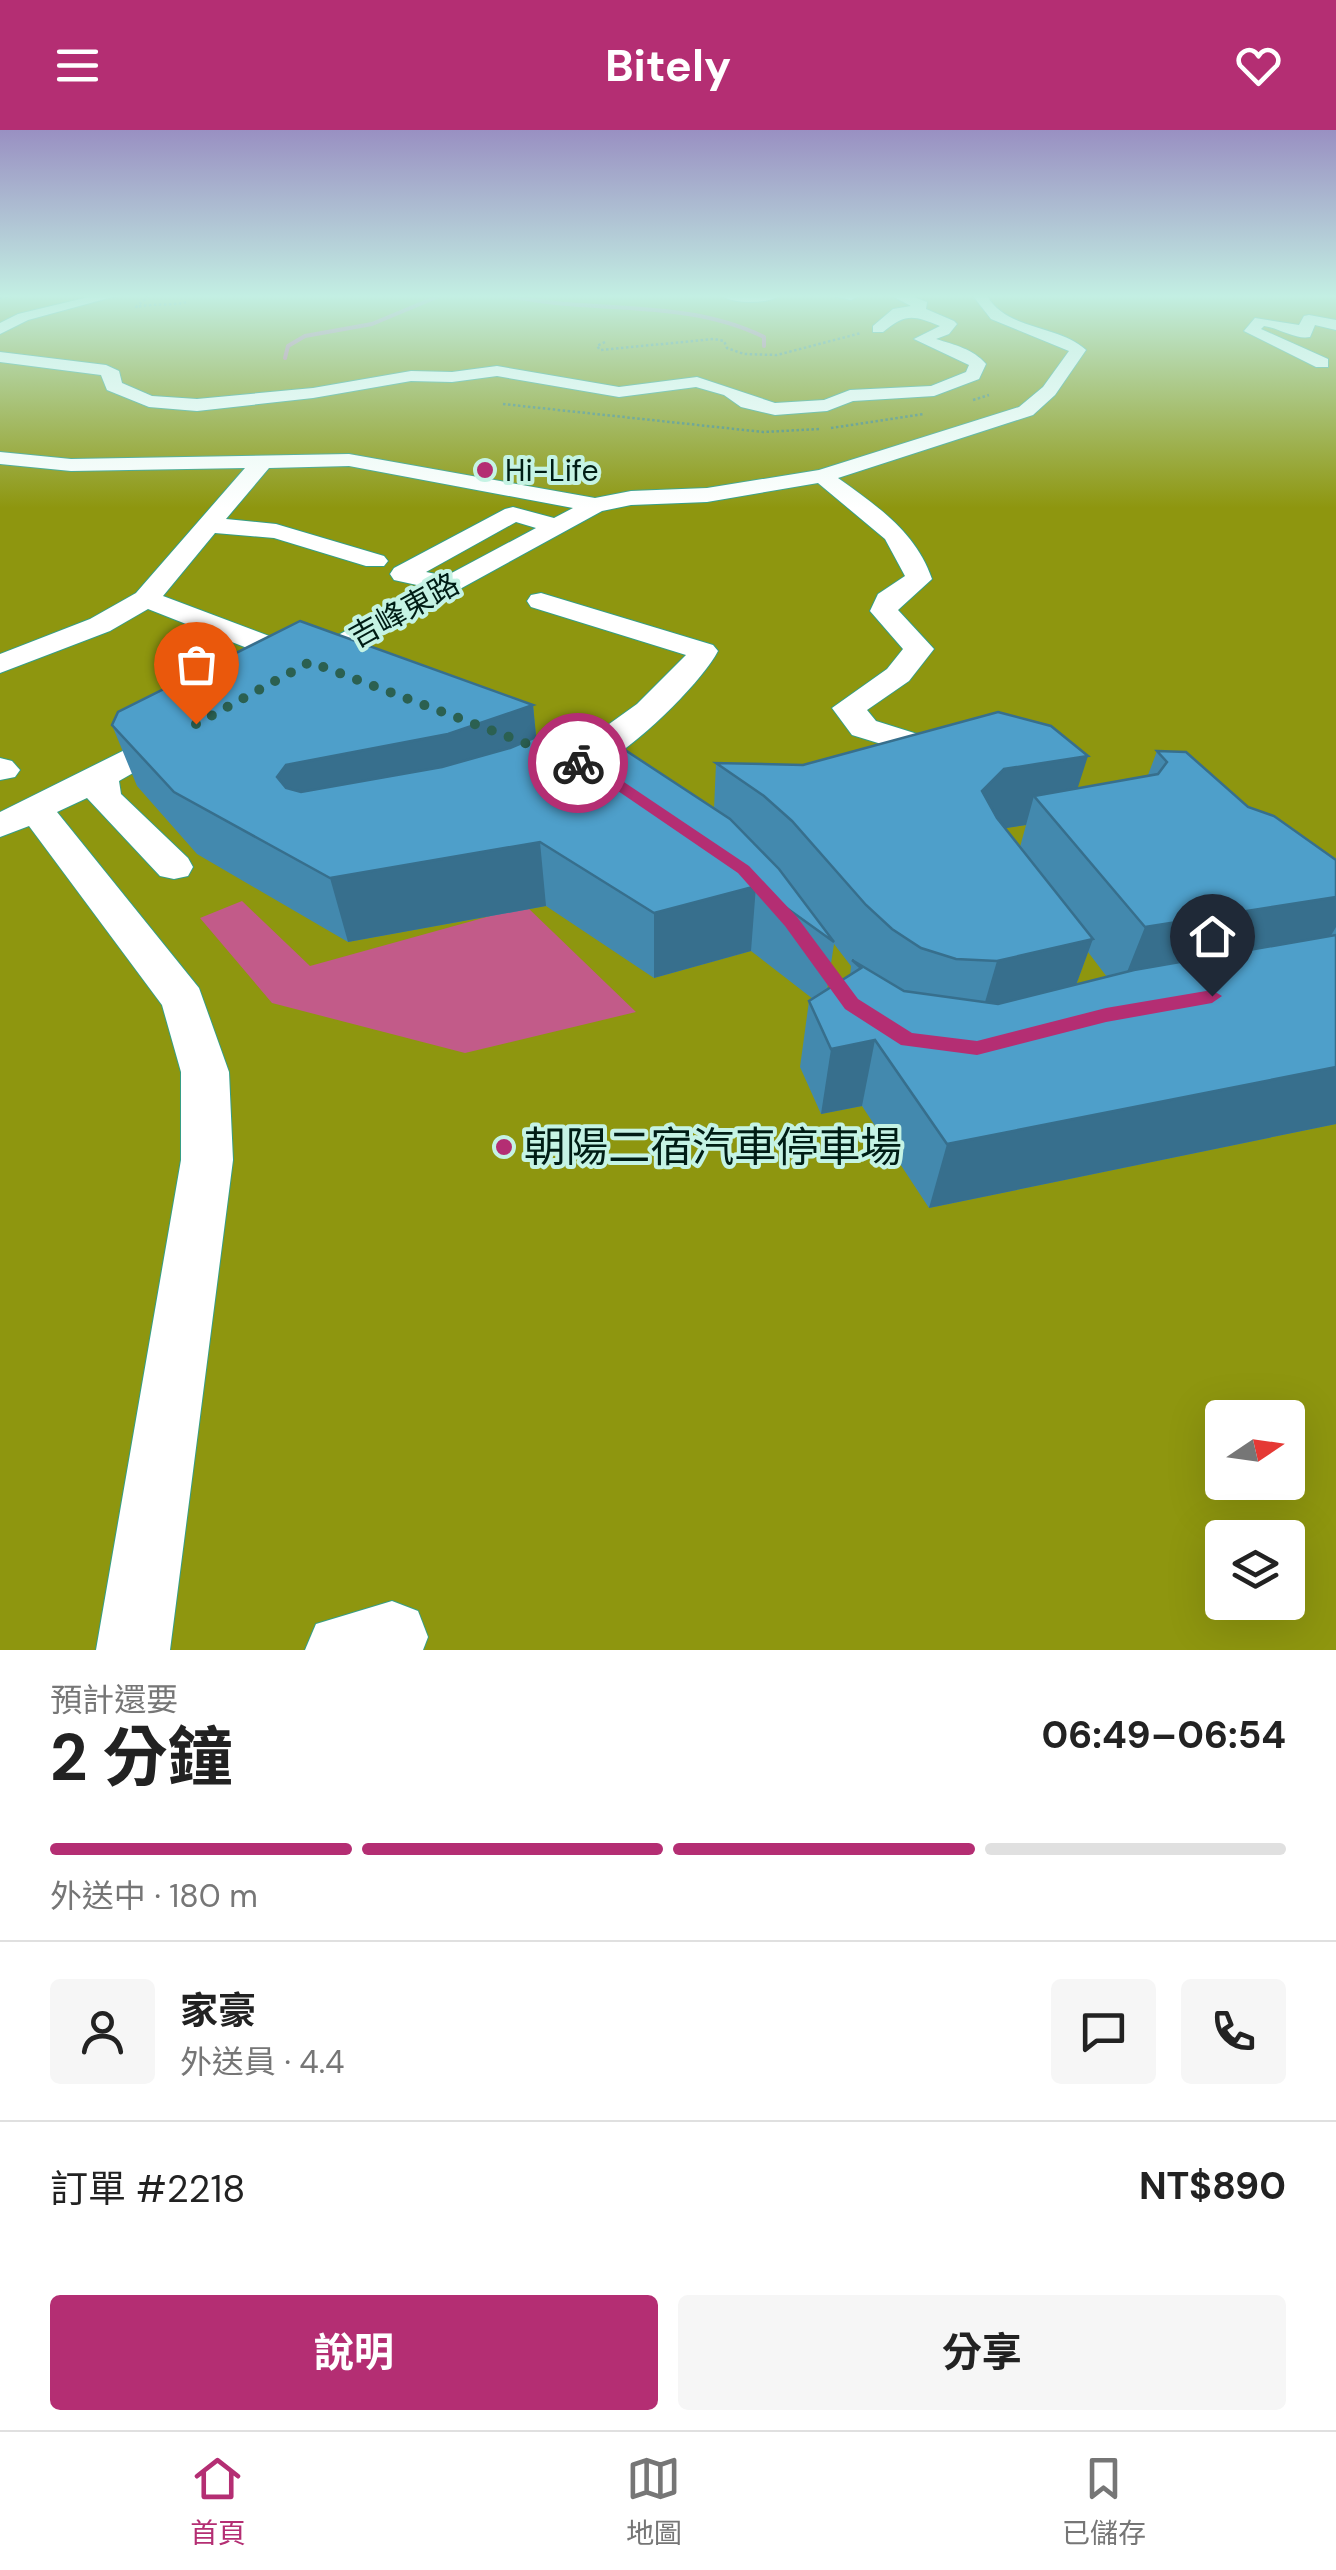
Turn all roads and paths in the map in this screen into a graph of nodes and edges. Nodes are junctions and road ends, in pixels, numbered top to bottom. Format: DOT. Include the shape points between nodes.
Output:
graph roads {
  1 [pos="94,367"];
  2 [pos="977,367"];
  3 [pos="985,367"];
  4 [pos="1068,367"];
  5 [pos="998,372"];
  6 [pos="974,406"];
  7 [pos="888,453"];
  8 [pos="0,458"];
  9 [pos="263,461"];
  10 [pos="822,476"];
  11 [pos="595,506"];
  12 [pos="207,525"];
  13 [pos="554,526"];
  14 [pos="375,560"];
  15 [pos="448,585"];
  16 [pos="146,599"];
  17 [pos="541,600"];
  18 [pos="310,662"];
  19 [pos="0,664"];
  20 [pos="347,676"];
  21 [pos="278,679"];
  22 [pos="200,722"];
  23 [pos="565,758"];
  24 [pos="973,759"];
  25 [pos="102,778"];
  26 [pos="620,786"];
  27 [pos="532,787"];
  28 [pos="10,793"];
  29 [pos="174,867"];
  30 [pos="132,1650"];
  1 -- 2 [label="street" via="106,370 113,386 127,393 170,404 487,370 619,392 697,382 776,410 850,396 934,392 973,375"];
  3 -- 5 [label="street"];
  4 -- 7 [label="street, 吉峰東路" via="1026,411"];
  6 -- 7 [label="street" via="880,440"];
  7 -- 10 [label="street, 吉峰東路"];
  8 -- 9 [label="street, 吉峰東路" via="71,465"];
  9 -- 11 [label="street, 吉峰東路" via="349,460"];
  9 -- 12 [label="street"];
  10 -- 11 [label="street, 吉峰東路"];
  10 -- 24 [label="street" via="898,539 916,562 919,579 888,600 884,611 918,649 898,675 848,708 864,728"];
  11 -- 13 [label="street, 吉峰東路"];
  12 -- 14 [label="street" via="276,531"];
  12 -- 16 [label="street"];
  13 -- 15 [label="street, 吉峰東路"];
  13 -- 15 [label="street" via="513,514 403,574"];
  15 -- 18 [label="street, 吉峰東路"];
  16 -- 18 [label="street"];
  16 -- 19 [label="street" via="100,625"];
  17 -- 23 [label="street" via="703,651 700,663 664,697"];
  18 -- 20 [label="street"];
  18 -- 21 [label="street, 吉峰東路"];
  22 -- 25 [label="street"];
  23 -- 26 [label="street"];
  23 -- 27 [label="street"];
  25 -- 28 [label="street"];
  25 -- 29 [label="street" via="104,797"];
  28 -- 30 [label="street" via="182,1000 205,1072 207,1160"];
}
